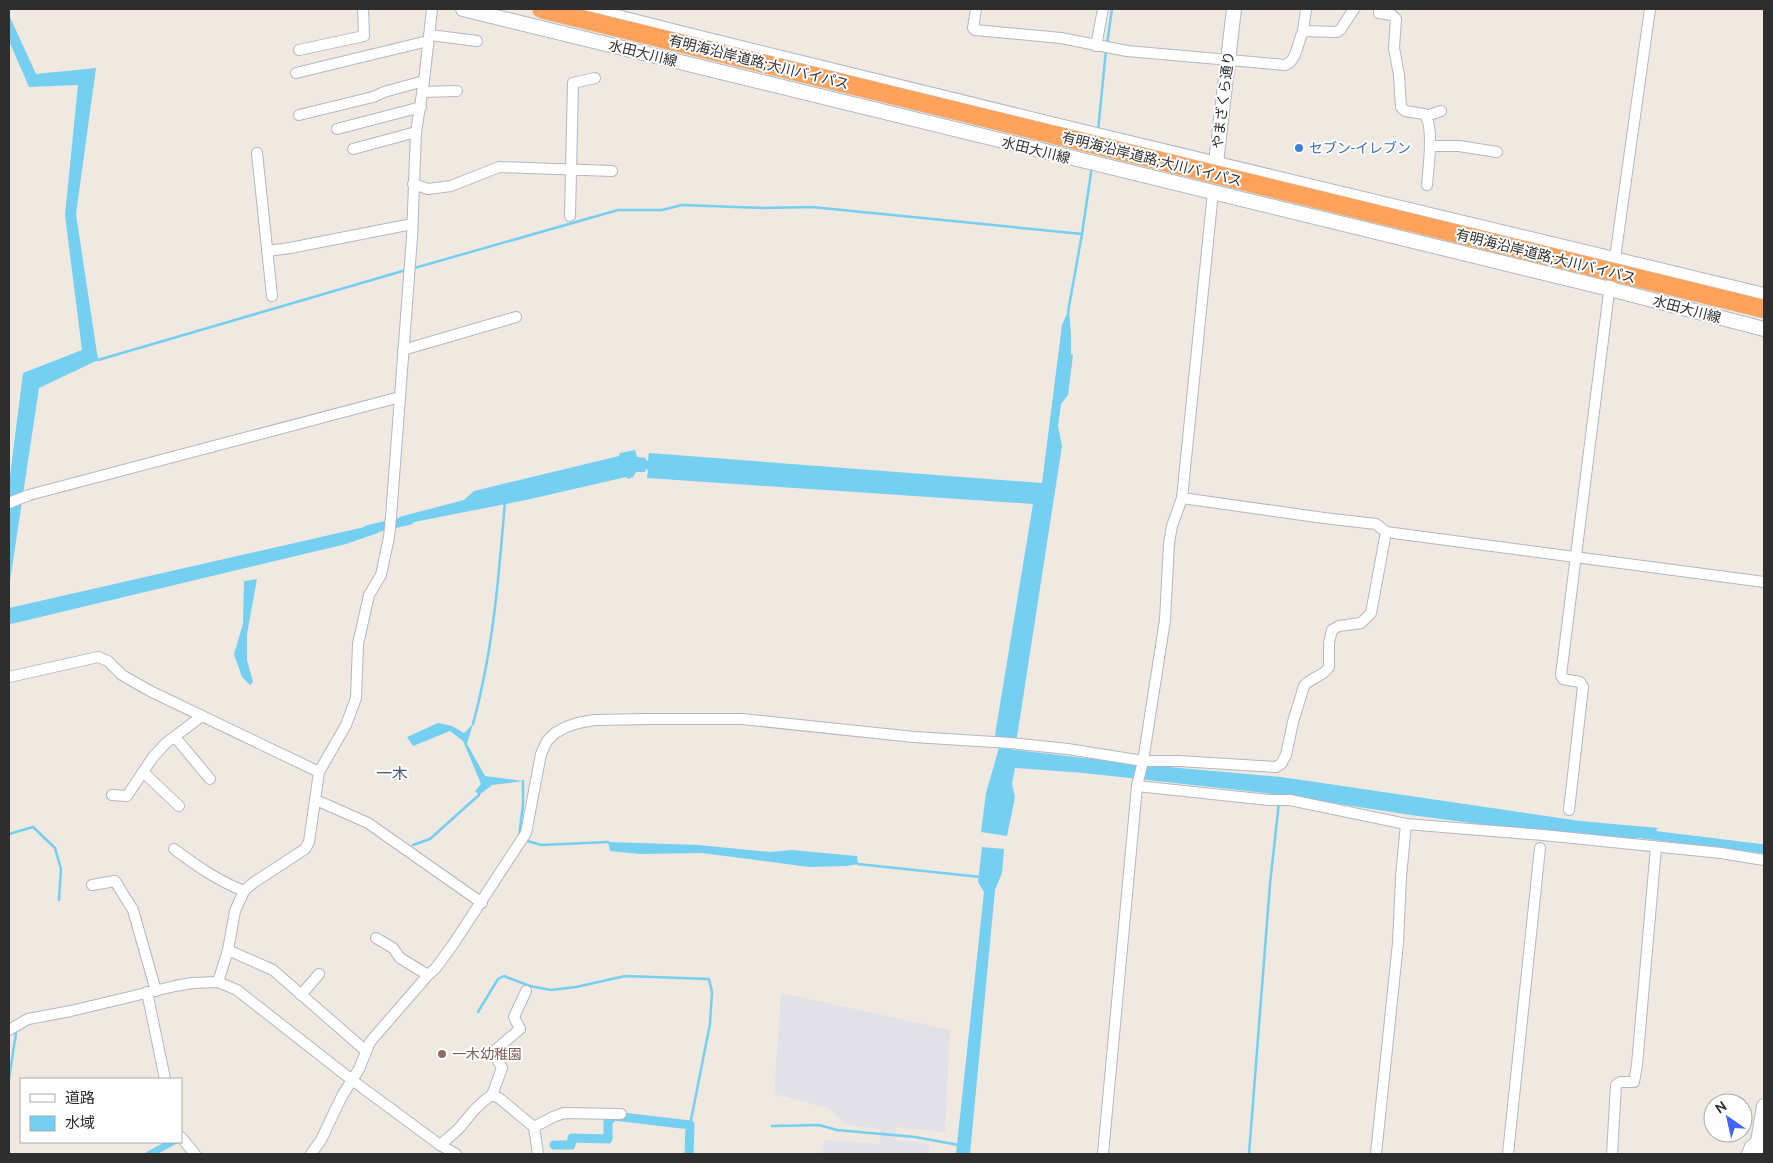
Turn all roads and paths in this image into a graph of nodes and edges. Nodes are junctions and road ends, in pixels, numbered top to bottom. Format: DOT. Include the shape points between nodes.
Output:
graph roads {
  1 [pos="363,9"];
  2 [pos="432,9"];
  3 [pos="463,9"];
  4 [pos="541,9"];
  5 [pos="560,9"];
  6 [pos="585,9"];
  7 [pos="976,9"];
  8 [pos="1102,9"];
  9 [pos="1234,9"];
  10 [pos="1306,9"];
  11 [pos="1354,9"];
  12 [pos="1379,9"];
  13 [pos="1650,9"];
  14 [pos="1302,31"];
  15 [pos="429,38"];
  16 [pos="477,41"];
  17 [pos="1096,46"];
  18 [pos="299,50"];
  19 [pos="1228,61"];
  20 [pos="296,73"];
  21 [pos="595,78"];
  22 [pos="424,81"];
  23 [pos="457,91"];
  24 [pos="422,92"];
  25 [pos="421,107"];
  26 [pos="1441,111"];
  27 [pos="299,115"];
  28 [pos="1426,116"];
  29 [pos="337,129"];
  30 [pos="416,132"];
  31 [pos="1430,146"];
  32 [pos="353,149"];
  33 [pos="1497,152"];
  34 [pos="257,153"];
  35 [pos="1215,164"];
  36 [pos="572,170"];
  37 [pos="612,171"];
  38 [pos="413,184"];
  39 [pos="1427,185"];
  40 [pos="1213,192"];
  41 [pos="570,216"];
  42 [pos="412,224"];
  43 [pos="267,251"];
  44 [pos="1615,259"];
  45 [pos="1610,289"];
  46 [pos="1764,295"];
  47 [pos="272,296"];
  48 [pos="1764,305"];
  49 [pos="1764,309"];
  50 [pos="516,318"];
  51 [pos="1764,329"];
  52 [pos="403,350"];
  53 [pos="400,397"];
  54 [pos="1182,498"];
  55 [pos="9,503"];
  56 [pos="1386,532"];
  57 [pos="1575,556"];
  58 [pos="1764,582"];
  59 [pos="9,677"];
  60 [pos="202,716"];
  61 [pos="175,737"];
  62 [pos="1143,762"];
  63 [pos="143,772"];
  64 [pos="319,772"];
  65 [pos="210,779"];
  66 [pos="1138,784"];
  67 [pos="112,795"];
  68 [pos="316,800"];
  69 [pos="179,806"];
  70 [pos="1569,810"];
  71 [pos="1406,824"];
  72 [pos="1540,848"];
  73 [pos="1656,848"];
  74 [pos="174,849"];
  75 [pos="1764,860"];
  76 [pos="92,885"];
  77 [pos="244,891"];
  78 [pos="482,903"];
  79 [pos="376,938"];
  80 [pos="228,950"];
  81 [pos="319,974"];
  82 [pos="428,975"];
  83 [pos="218,982"];
  84 [pos="526,991"];
  85 [pos="152,992"];
  86 [pos="301,995"];
  87 [pos="12,1029"];
  88 [pos="366,1050"];
  89 [pos="165,1078"];
  90 [pos="352,1080"];
  91 [pos="492,1095"];
  92 [pos="1764,1106"];
  93 [pos="621,1114"];
  94 [pos="534,1127"];
  95 [pos="182,1138"];
  96 [pos="440,1145"];
  97 [pos="1757,1147"];
  98 [pos="195,1154"];
  99 [pos="311,1154"];
  100 [pos="456,1154"];
  101 [pos="538,1154"];
  102 [pos="1103,1154"];
  103 [pos="1376,1154"];
  104 [pos="1508,1154"];
  105 [pos="1612,1154"];
  106 [pos="1747,1154"];
  1 -- 18 [label="street" via="364,36"];
  2 -- 15 [label="street"];
  3 -- 40 [label="main road, 水田大川線"];
  4 -- 49 [label="highway, 有明海沿岸道路;大川バイパス, bridge"];
  5 -- 48 [label="highway, 有明海沿岸道路;大川バイパス, bridge"];
  6 -- 35 [label="main road, 水田大川線"];
  7 -- 17 [label="street" via="975,30 1062,38"];
  8 -- 17 [label="street"];
  9 -- 19 [label="main road, やまざくら通り"];
  10 -- 14 [label="street"];
  11 -- 14 [label="street" via="1337,32"];
  12 -- 28 [label="street" via="1379,13 1396,19 1394,48 1401,107"];
  13 -- 44 [label="street"];
  14 -- 19 [label="street" via="1289,64"];
  15 -- 16 [label="street"];
  15 -- 20 [label="street"];
  15 -- 22 [label="street"];
  17 -- 19 [label="street"];
  19 -- 35 [label="main road, やまざくら通り"];
  21 -- 36 [label="street" via="573,83"];
  22 -- 24 [label="street"];
  22 -- 27 [label="street"];
  23 -- 24 [label="street"];
  24 -- 25 [label="street"];
  25 -- 29 [label="street"];
  25 -- 30 [label="street"];
  26 -- 28 [label="street"];
  28 -- 31 [label="street"];
  30 -- 32 [label="street"];
  30 -- 38 [label="street"];
  31 -- 33 [label="street" via="1459,146"];
  31 -- 39 [label="street"];
  34 -- 43 [label="street"];
  35 -- 40 [label="main road, やまざくら通り"];
  35 -- 44 [label="main road, 水田大川線"];
  36 -- 37 [label="street"];
  36 -- 38 [label="street" via="499,167 451,186 428,189"];
  36 -- 41 [label="street"];
  38 -- 42 [label="street"];
  40 -- 45 [label="main road, 水田大川線"];
  40 -- 54 [label="street"];
  42 -- 43 [label="street"];
  42 -- 52 [label="street"];
  43 -- 47 [label="street"];
  44 -- 45 [label="street"];
  44 -- 46 [label="main road, 水田大川線"];
  45 -- 51 [label="main road, 水田大川線"];
  45 -- 57 [label="street"];
  50 -- 52 [label="street"];
  52 -- 53 [label="street"];
  53 -- 55 [label="street"];
  53 -- 64 [label="street" via="389,537 381,575 369,595 358,644 356,698 346,725"];
  54 -- 56 [label="street" via="1376,524"];
  54 -- 62 [label="street" via="1169,542 1165,620"];
  56 -- 57 [label="street"];
  56 -- 62 [label="street" via="1372,613 1361,623 1332,630 1329,667 1304,686 1281,764 1273,768"];
  57 -- 58 [label="street"];
  57 -- 70 [label="street" via="1560,675 1563,679 1580,682 1583,687"];
  59 -- 60 [label="street" via="98,657 150,691"];
  60 -- 61 [label="street"];
  60 -- 64 [label="street"];
  61 -- 63 [label="street" via="153,757"];
  61 -- 65 [label="street"];
  62 -- 66 [label="street"];
  62 -- 78 [label="street" via="1010,743 914,737 742,719 594,720 566,727 547,741 540,754 526,833"];
  63 -- 67 [label="street" via="127,796"];
  63 -- 69 [label="street"];
  64 -- 68 [label="street"];
  66 -- 71 [label="street" via="1290,800"];
  66 -- 102 [label="street"];
  68 -- 77 [label="street" via="311,837 305,849"];
  68 -- 78 [label="street" via="368,823"];
  71 -- 73 [label="street"];
  71 -- 103 [label="street" via="1398,943"];
  72 -- 104 [label="street"];
  73 -- 75 [label="street"];
  73 -- 105 [label="street" via="1636,1073 1634,1082 1616,1085"];
  74 -- 77 [label="street" via="216,878"];
  76 -- 85 [label="street" via="115,881 131,904"];
  77 -- 80 [label="street" via="235,911"];
  78 -- 82 [label="street"];
  79 -- 82 [label="street"];
  80 -- 83 [label="street"];
  80 -- 86 [label="street" via="273,970"];
  81 -- 86 [label="street"];
  82 -- 88 [label="street"];
  83 -- 85 [label="street" via="192,983"];
  83 -- 90 [label="street" via="237,990"];
  84 -- 91 [label="street" via="514,1017 520,1030 493,1052 502,1068"];
  85 -- 87 [label="street" via="28,1019"];
  85 -- 89 [label="street"];
  86 -- 88 [label="street"];
  88 -- 90 [label="street"];
  90 -- 96 [label="street"];
  90 -- 99 [label="street"];
  91 -- 94 [label="street"];
  91 -- 96 [label="street"];
  92 -- 97 [label="main road"];
  93 -- 94 [label="street" via="564,1113"];
  94 -- 101 [label="street"];
  95 -- 98 [label="street"];
  96 -- 100 [label="street"];
  97 -- 106 [label="street" via="1750,1146"];
}
